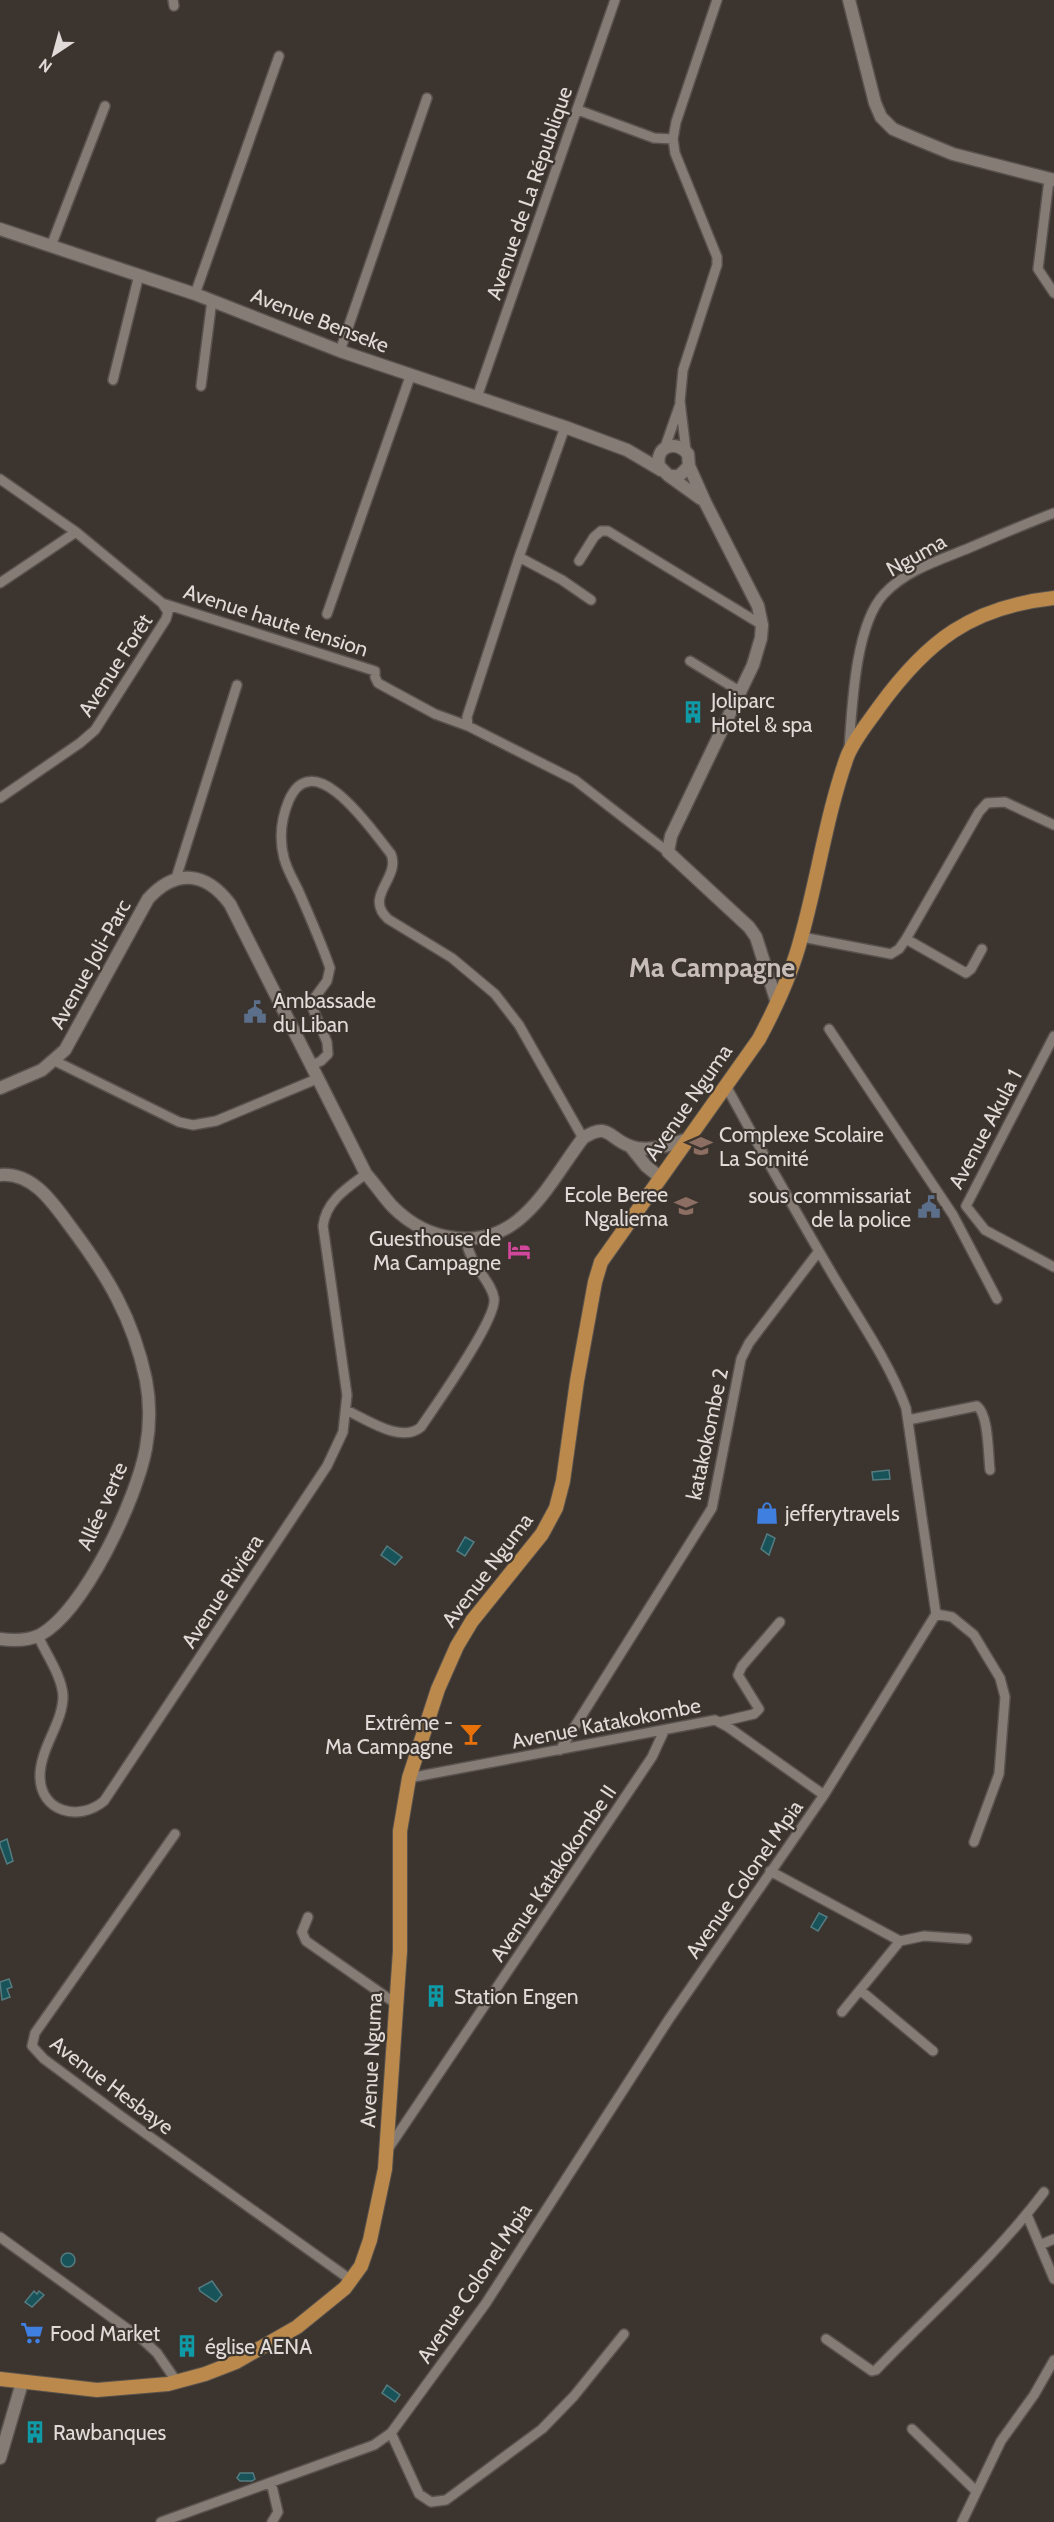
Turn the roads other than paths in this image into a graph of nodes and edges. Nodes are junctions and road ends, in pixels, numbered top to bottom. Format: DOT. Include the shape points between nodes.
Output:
graph roads {
  1 [pos="615,0"];
  2 [pos="717,0"];
  3 [pos="849,0"];
  4 [pos="279,56"];
  5 [pos="427,98"];
  6 [pos="105,106"];
  7 [pos="578,110"];
  8 [pos="673,139"];
  9 [pos="1052,180"];
  10 [pos="0,229"];
  11 [pos="51,246"];
  12 [pos="139,275"];
  13 [pos="1054,293"];
  14 [pos="195,294"];
  15 [pos="212,300"];
  16 [pos="340,351"];
  17 [pos="411,374"];
  18 [pos="112,380"];
  19 [pos="201,386"];
  20 [pos="477,397"];
  21 [pos="680,401"];
  22 [pos="565,427"];
  23 [pos="627,450"];
  24 [pos="662,450"];
  25 [pos="686,451"];
  26 [pos="689,466"];
  27 [pos="665,473"];
  28 [pos="0,479"];
  29 [pos="705,502"];
  30 [pos="1054,513"];
  31 [pos="76,532"];
  32 [pos="519,557"];
  33 [pos="579,561"];
  34 [pos="0,583"];
  35 [pos="1054,598"];
  36 [pos="591,600"];
  37 [pos="162,603"];
  38 [pos="327,614"];
  39 [pos="762,625"];
  40 [pos="690,661"];
  41 [pos="237,685"];
  42 [pos="741,692"];
  43 [pos="472,729"];
  44 [pos="848,754"];
  45 [pos="0,798"];
  46 [pos="1054,825"];
  47 [pos="668,852"];
  48 [pos="176,879"];
  49 [pos="802,937"];
  50 [pos="906,939"];
  51 [pos="982,950"];
  52 [pos="777,1003"];
  53 [pos="829,1029"];
  54 [pos="1054,1036"];
  55 [pos="1051,1050"];
  56 [pos="55,1061"];
  57 [pos="312,1065"];
  58 [pos="318,1078"];
  59 [pos="726,1086"];
  60 [pos="0,1088"];
  61 [pos="583,1138"];
  62 [pos="687,1139"];
  63 [pos="630,1146"];
  64 [pos="366,1174"];
  65 [pos="0,1175"];
  66 [pos="661,1178"];
  67 [pos="966,1206"];
  68 [pos="953,1215"];
  69 [pos="466,1240"];
  70 [pos="819,1251"];
  71 [pos="1054,1267"];
  72 [pos="997,1299"];
  73 [pos="346,1410"];
  74 [pos="908,1420"];
  75 [pos="990,1470"];
  76 [pos="936,1614"];
  77 [pos="780,1622"];
  78 [pos="38,1636"];
  79 [pos="0,1639"];
  80 [pos="720,1722"];
  81 [pos="664,1731"];
  82 [pos="560,1750"];
  83 [pos="409,1778"];
  84 [pos="824,1795"];
  85 [pos="175,1834"];
  86 [pos="974,1842"];
  87 [pos="770,1871"];
  88 [pos="308,1917"];
  89 [pos="967,1939"];
  90 [pos="900,1941"];
  91 [pos="860,1990"];
  92 [pos="395,2003"];
  93 [pos="842,2012"];
  94 [pos="933,2051"];
  95 [pos="386,2152"];
  96 [pos="1044,2192"];
  97 [pos="1027,2215"];
  98 [pos="0,2237"];
  99 [pos="1054,2239"];
  100 [pos="1040,2245"];
  101 [pos="1054,2278"];
  102 [pos="351,2280"];
  103 [pos="624,2334"];
  104 [pos="826,2339"];
  105 [pos="1054,2360"];
  106 [pos="0,2379"];
  107 [pos="177,2382"];
  108 [pos="22,2383"];
  109 [pos="912,2429"];
  110 [pos="391,2433"];
  111 [pos="0,2458"];
  112 [pos="271,2482"];
  113 [pos="976,2491"];
  114 [pos="161,2522"];
  115 [pos="272,2522"];
  116 [pos="962,2522"];
  1 -- 7 [label="street, Avenue de La République"];
  2 -- 8 [label="street"];
  3 -- 9 [label="street" via="874,103 893,129 953,154"];
  4 -- 14 [label="street"];
  5 -- 16 [label="street"];
  6 -- 11 [label="street"];
  7 -- 8 [label="street" via="654,138"];
  7 -- 20 [label="street, Avenue de La République"];
  8 -- 21 [label="street" via="675,153 717,257 686,356"];
  9 -- 13 [label="street" via="1038,269"];
  10 -- 11 [label="street, Avenue Benseke"];
  11 -- 12 [label="street, Avenue Benseke"];
  12 -- 14 [label="street, Avenue Benseke"];
  12 -- 18 [label="street"];
  14 -- 15 [label="street, Avenue Benseke"];
  15 -- 16 [label="street, Avenue Benseke"];
  15 -- 19 [label="street"];
  16 -- 17 [label="street, Avenue Benseke"];
  17 -- 20 [label="street, Avenue Benseke"];
  17 -- 38 [label="street"];
  20 -- 22 [label="street, Avenue Benseke"];
  21 -- 24 [label="street"];
  21 -- 25 [label="street"];
  22 -- 23 [label="street, Avenue Benseke"];
  22 -- 32 [label="street"];
  23 -- 24 [label="street"];
  23 -- 27 [label="street"];
  24 -- 25 [label="street" via="672,445"];
  24 -- 27 [label="street" via="658,462"];
  25 -- 26 [label="street"];
  26 -- 27 [label="street" via="679,476"];
  26 -- 29 [label="street"];
  27 -- 29 [label="street"];
  28 -- 31 [label="street"];
  29 -- 39 [label="street" via="754,597"];
  30 -- 44 [label="street, Nguma" via="931,563 884,594 873,613 855,680"];
  31 -- 34 [label="street"];
  31 -- 37 [label="street"];
  32 -- 36 [label="street"];
  32 -- 43 [label="street" via="467,717"];
  33 -- 39 [label="street" via="594,537 608,531"];
  35 -- 44 [label="main road, Avenue Nguma" via="994,610 936,644 900,678"];
  37 -- 43 [label="street, Avenue haute tension" via="375,670 378,682 387,688"];
  37 -- 45 [label="street, Avenue Forêt" via="168,612 166,619 95,730"];
  39 -- 42 [label="street" via="757,652"];
  40 -- 42 [label="street"];
  41 -- 48 [label="street"];
  42 -- 47 [label="street" via="671,836"];
  43 -- 47 [label="street, Avenue haute tension" via="575,780"];
  44 -- 49 [label="main road, Avenue Nguma"];
  46 -- 50 [label="street" via="1005,801 987,803 978,812"];
  47 -- 52 [label="street" via="749,927 756,937"];
  48 -- 56 [label="street, Avenue Joli-Parc" via="155,891 141,910 72,1039"];
  48 -- 57 [label="street" via="207,883 230,904"];
  49 -- 50 [label="street" via="891,954"];
  49 -- 52 [label="main road, Avenue Nguma"];
  50 -- 51 [label="street" via="966,973"];
  52 -- 59 [label="main road, Avenue Nguma" via="759,1039"];
  53 -- 68 [label="street"];
  54 -- 55 [label="street, Avenue Akula 1"];
  55 -- 67 [label="street, Avenue Akula 1"];
  56 -- 58 [label="street" via="179,1122 193,1125 216,1121"];
  56 -- 60 [label="street, Avenue Joli-Parc"];
  57 -- 58 [label="street"];
  57 -- 61 [label="street" via="328,1054 313,1000 327,981 330,968 284,859 280,834 289,799 308,782 327,785 349,802 392,854 393,867 379,898 381,911 388,920 453,958 495,994 519,1025"];
  58 -- 64 [label="street"];
  59 -- 62 [label="main road, Avenue Nguma"];
  59 -- 70 [label="street"];
  61 -- 63 [label="street" via="592,1132 606,1131"];
  61 -- 69 [label="street" via="525,1215 498,1232"];
  62 -- 63 [label="street" via="661,1148"];
  62 -- 66 [label="main road, Avenue Nguma"];
  63 -- 66 [label="street"];
  64 -- 69 [label="street" via="407,1218 439,1235"];
  64 -- 73 [label="street, Avenue Riviera" via="329,1206 323,1226"];
  65 -- 78 [label="street, Allée verte" via="14,1175 44,1193 113,1287 134,1336 148,1402 147,1447 132,1498 72,1606"];
  66 -- 83 [label="main road, Avenue Nguma" via="598,1271 556,1508 542,1534 472,1621 457,1646 438,1689"];
  67 -- 68 [label="street"];
  67 -- 71 [label="street, Avenue Akula 1" via="985,1230"];
  68 -- 72 [label="street"];
  69 -- 73 [label="street" via="472,1261 493,1294 494,1308 421,1427 408,1433 396,1432"];
  70 -- 74 [label="street" via="891,1372"];
  70 -- 82 [label="street, katakokombe 2" via="741,1359 712,1508"];
  73 -- 78 [label="street, Avenue Riviera" via="339,1444 327,1466 104,1801 81,1814 52,1804 41,1785 44,1753 63,1699 59,1680"];
  74 -- 75 [label="street" via="977,1406 985,1422"];
  74 -- 76 [label="street"];
  76 -- 84 [label="street, Avenue Colonel Mpia"];
  76 -- 86 [label="street" via="952,1617 974,1635 1000,1678 1005,1697 999,1774"];
  77 -- 80 [label="street" via="738,1675 759,1709 754,1714"];
  78 -- 79 [label="street" via="16,1641"];
  80 -- 81 [label="street, Avenue Katakokombe" via="709,1720"];
  80 -- 84 [label="street, Avenue Katakokombe"];
  81 -- 82 [label="street, Avenue Katakokombe"];
  81 -- 95 [label="street, Avenue Katakokombe II" via="652,1758"];
  82 -- 83 [label="street, Avenue Katakokombe"];
  83 -- 92 [label="main road, Avenue Nguma" via="400,1831"];
  84 -- 87 [label="street, Avenue Colonel Mpia"];
  85 -- 102 [label="street, Avenue Hesbaye" via="35,2033 32,2046 121,2116"];
  87 -- 90 [label="street"];
  87 -- 110 [label="street, Avenue Colonel Mpia" via="669,2019 486,2303"];
  88 -- 92 [label="street" via="302,1932 306,1941"];
  89 -- 90 [label="street" via="924,1936"];
  90 -- 91 [label="street"];
  91 -- 93 [label="street"];
  91 -- 94 [label="street"];
  92 -- 95 [label="main road, Avenue Nguma"];
  95 -- 102 [label="main road, Avenue Nguma" via="370,2240 361,2266"];
  96 -- 97 [label="street"];
  97 -- 100 [label="street"];
  97 -- 104 [label="street" via="876,2370"];
  98 -- 107 [label="street" via="143,2340"];
  99 -- 100 [label="street"];
  100 -- 101 [label="street"];
  102 -- 107 [label="main road, Avenue Nguma" via="319,2311 256,2352"];
  103 -- 110 [label="street" via="542,2429 446,2500 431,2502 419,2494"];
  105 -- 113 [label="street" via="1001,2441"];
  106 -- 108 [label="main road, Avenue Nguma"];
  107 -- 108 [label="main road, Avenue Nguma" via="97,2390"];
  108 -- 111 [label="street"];
  109 -- 113 [label="street"];
  110 -- 112 [label="street, Avenue Colonel Mpia" via="374,2445"];
  112 -- 114 [label="street, Avenue Colonel Mpia"];
  112 -- 115 [label="street" via="278,2512"];
  113 -- 116 [label="street"];
}
